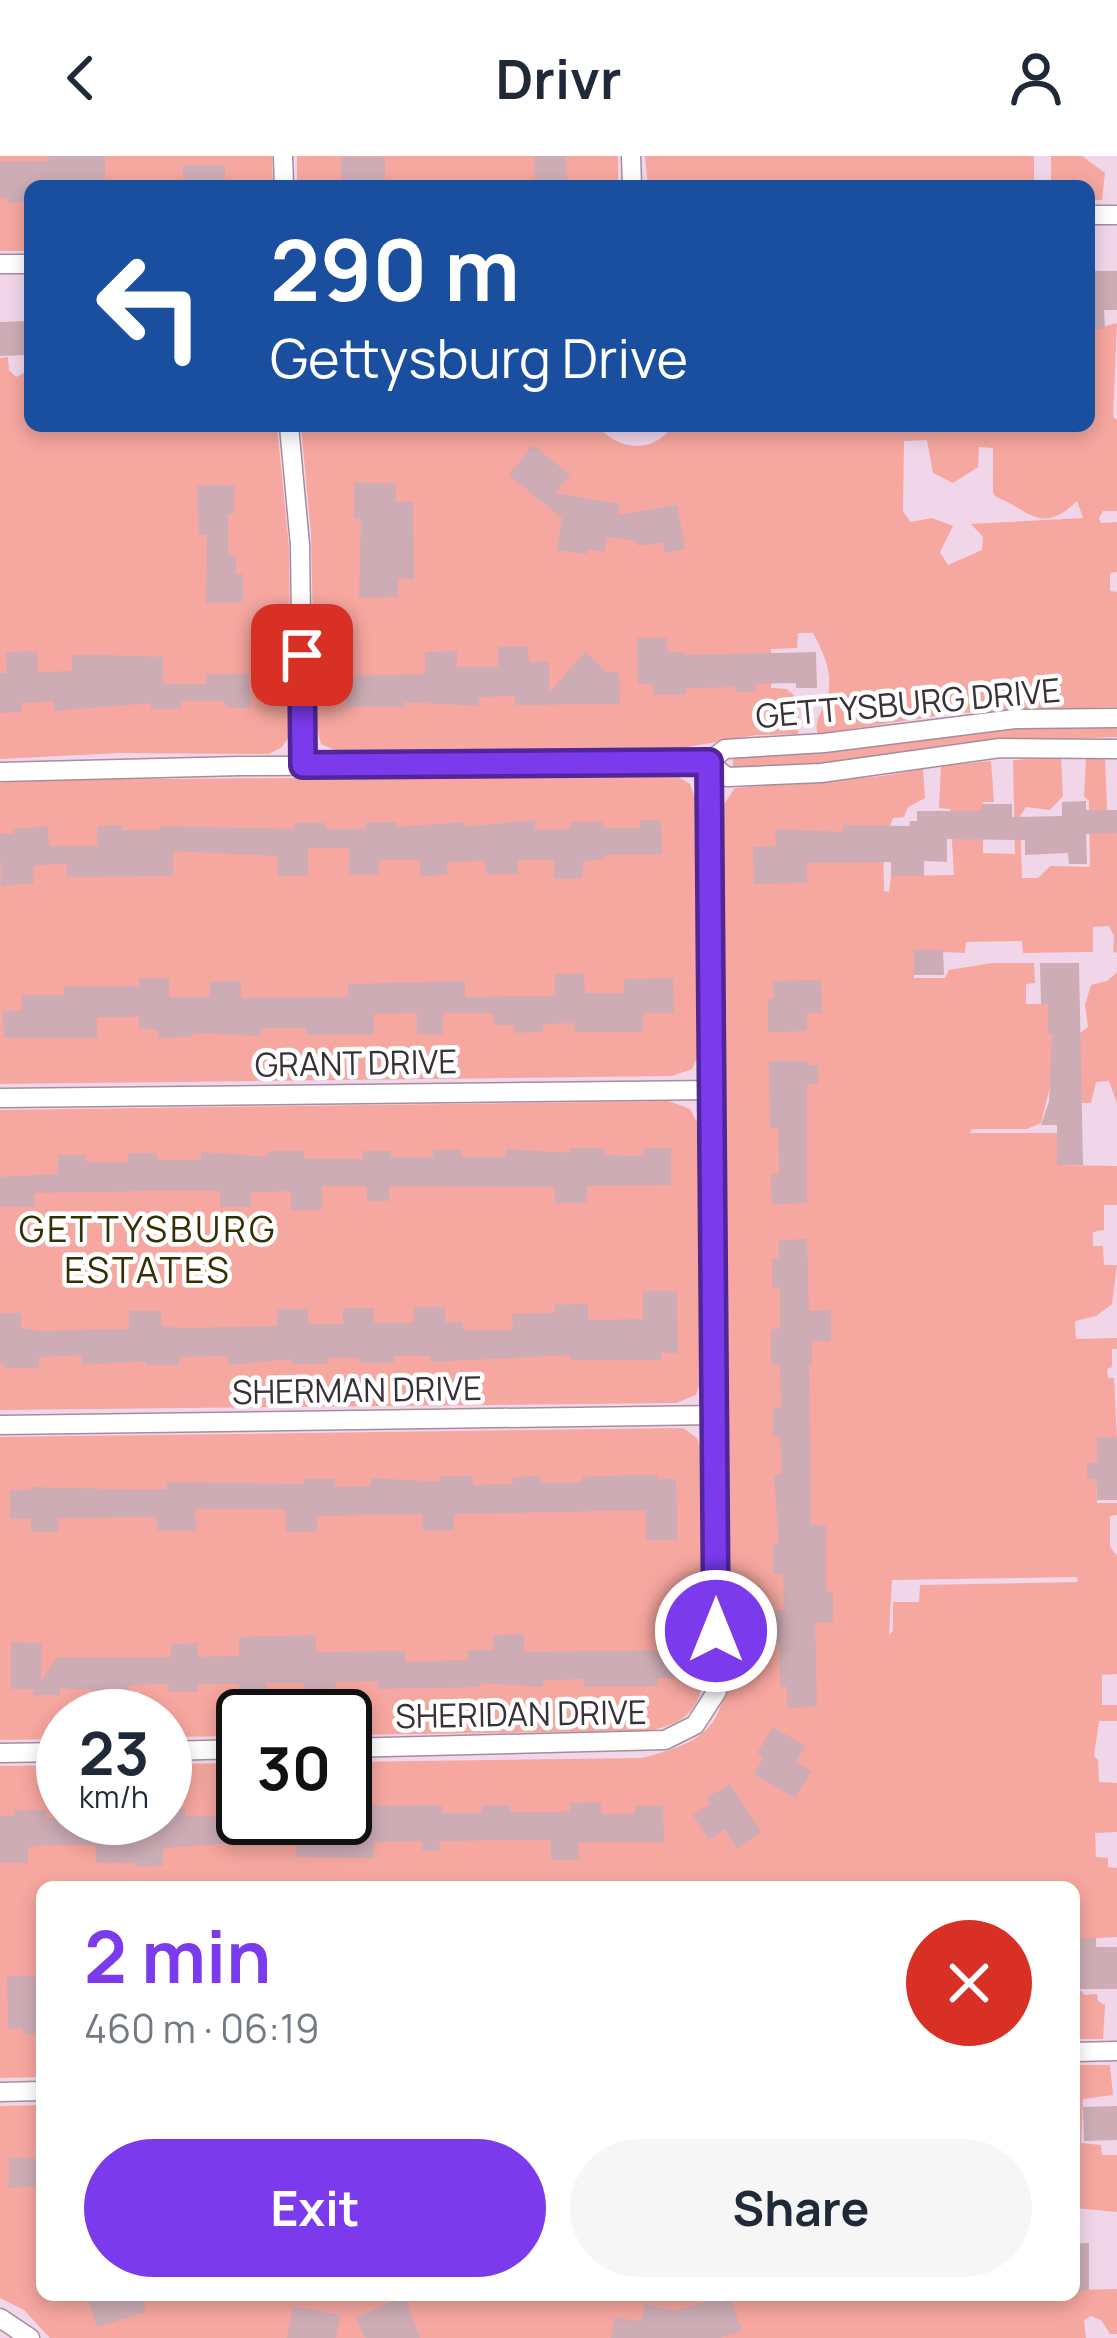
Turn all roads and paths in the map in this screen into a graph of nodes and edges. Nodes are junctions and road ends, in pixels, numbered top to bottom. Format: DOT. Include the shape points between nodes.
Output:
graph roads {
  1 [pos="290,432"];
  2 [pos="1117,718"];
  3 [pos="1117,749"];
  4 [pos="709,762"];
  5 [pos="303,765"];
  6 [pos="0,772"];
  7 [pos="713,1090"];
  8 [pos="0,1097"];
  9 [pos="715,1415"];
  10 [pos="0,1425"];
  11 [pos="372,1748"];
  12 [pos="36,1752"];
  13 [pos="0,1753"];
  14 [pos="1117,2051"];
  15 [pos="1080,2052"];
  16 [pos="36,2091"];
  17 [pos="0,2092"];
  18 [pos="0,2318"];
  19 [pos="30,2338"];
  1 -- 5 [label="street"];
  2 -- 4 [label="street, GETTYSBURG DRIVE" via="1015,719 724,749"];
  3 -- 4 [label="street, GETTYSBURG DRIVE" via="1000,748 728,777"];
  4 -- 5 [label="street, GETTYSBURG DRIVE"];
  4 -- 7 [label="street"];
  5 -- 6 [label="street, GETTYSBURG DRIVE"];
  7 -- 8 [label="street, GRANT DRIVE"];
  7 -- 9 [label="street"];
  9 -- 10 [label="street, SHERMAN DRIVE"];
  9 -- 11 [label="street, SHERIDAN DRIVE" via="716,1691 695,1725 631,1744"];
  12 -- 13 [label="street"];
  14 -- 15 [label="street"];
  16 -- 17 [label="street"];
  18 -- 19 [label="street"];
}
